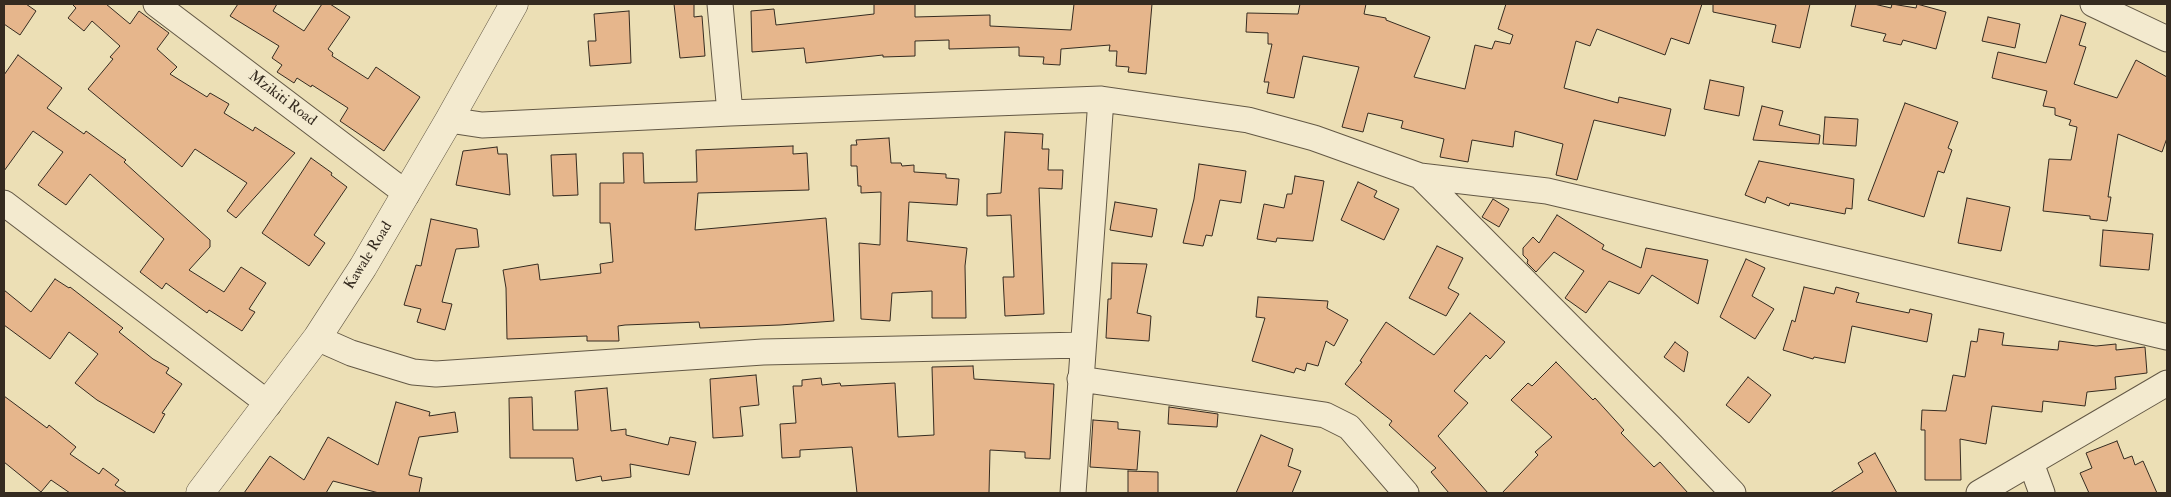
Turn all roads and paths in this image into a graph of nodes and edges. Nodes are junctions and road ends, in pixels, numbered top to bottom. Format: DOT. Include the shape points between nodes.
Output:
graph roads {
  1 [pos="156,4"];
  2 [pos="514,4"];
  3 [pos="720,4"];
  4 [pos="2093,4"];
  5 [pos="2167,39"];
  6 [pos="1100,99"];
  7 [pos="730,113"];
  8 [pos="450,120"];
  9 [pos="1420,176"];
  10 [pos="407,194"];
  11 [pos="4,204"];
  12 [pos="2167,337"];
  13 [pos="317,338"];
  14 [pos="1083,345"];
  15 [pos="1080,379"];
  16 [pos="2167,382"];
  17 [pos="268,404"];
  18 [pos="2030,463"];
  19 [pos="200,493"];
  20 [pos="1073,493"];
  21 [pos="1406,493"];
  22 [pos="1733,493"];
  23 [pos="1979,493"];
  24 [pos="2042,493"];
  1 -- 10 [label="street, Mzikiti Road"];
  2 -- 8 [label="street, Kawale Road"];
  3 -- 7 [label="street"];
  4 -- 5 [label="street"];
  6 -- 7 [label="street"];
  6 -- 9 [label="street" via="1248,120 1314,138"];
  6 -- 14 [label="street"];
  7 -- 8 [label="street" via="482,125"];
  8 -- 10 [label="street, Kawale Road"];
  9 -- 12 [label="street" via="1548,191"];
  9 -- 22 [label="street"];
  10 -- 13 [label="street, Kawale Road"];
  11 -- 17 [label="street"];
  13 -- 14 [label="street" via="351,353 412,372 436,374 763,352"];
  13 -- 17 [label="street, Kawale Road"];
  14 -- 15 [label="street"];
  15 -- 20 [label="street"];
  15 -- 21 [label="street" via="1325,415 1349,427"];
  16 -- 18 [label="street"];
  17 -- 19 [label="street, Kawale Road"];
  18 -- 23 [label="street"];
  18 -- 24 [label="street"];
}
